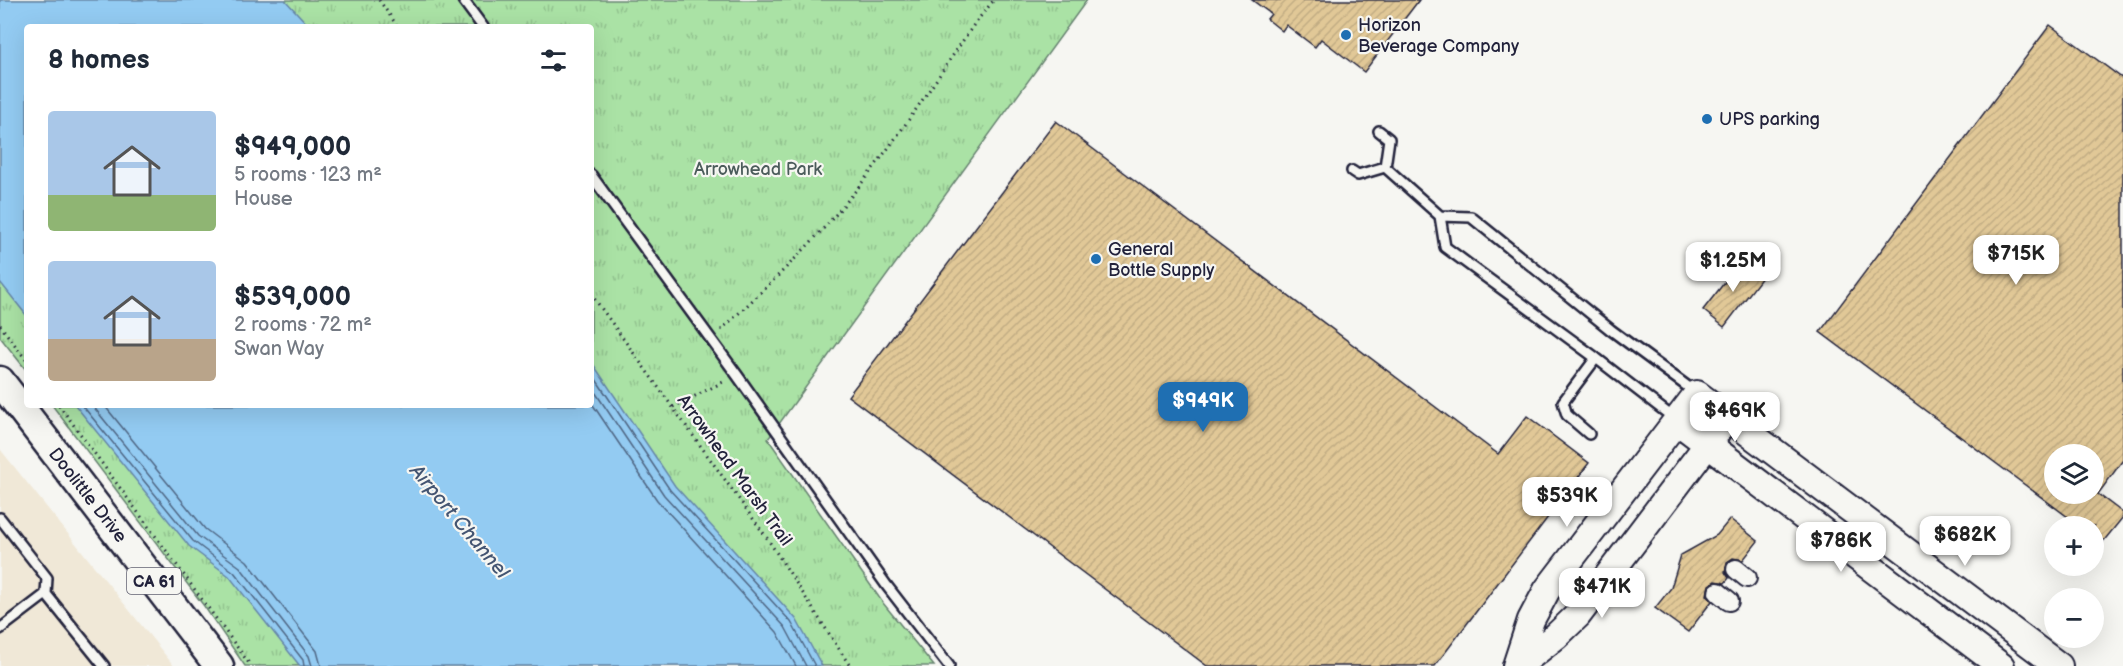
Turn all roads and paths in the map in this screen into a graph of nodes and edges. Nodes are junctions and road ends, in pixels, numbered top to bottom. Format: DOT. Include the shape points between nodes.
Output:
graph roads {
  1 [pos="379,0"];
  2 [pos="463,0"];
  3 [pos="994,0"];
  4 [pos="396,24"];
  5 [pos="481,24"];
  6 [pos="1379,131"];
  7 [pos="1385,167"];
  8 [pos="1352,171"];
  9 [pos="594,179"];
  10 [pos="1440,216"];
  11 [pos="594,298"];
  12 [pos="0,325"];
  13 [pos="711,340"];
  14 [pos="24,358"];
  15 [pos="1596,358"];
  16 [pos="737,375"];
  17 [pos="0,381"];
  18 [pos="1697,394"];
  19 [pos="673,407"];
  20 [pos="61,408"];
  21 [pos="1727,417"];
  22 [pos="1677,421"];
  23 [pos="1590,434"];
  24 [pos="1708,444"];
  25 [pos="0,518"];
  26 [pos="46,594"];
  27 [pos="0,629"];
  28 [pos="104,666"];
  29 [pos="219,666"];
  30 [pos="251,666"];
  31 [pos="850,666"];
  32 [pos="949,666"];
  33 [pos="1517,666"];
  34 [pos="2001,666"];
  35 [pos="2059,666"];
  1 -- 4 [label="path"];
  2 -- 5 [label="lane"];
  3 -- 13 [label="path" via="830,221"];
  6 -- 7 [label="lane" via="1389,139"];
  7 -- 8 [label="lane" via="1358,175"];
  7 -- 10 [label="lane"];
  9 -- 13 [label="lane"];
  10 -- 15 [label="lane" via="1445,247"];
  10 -- 18 [label="lane" via="1471,217"];
  11 -- 19 [label="path, Arrowhead Marsh Trail"];
  12 -- 14 [label="path"];
  13 -- 16 [label="lane"];
  15 -- 22 [label="lane"];
  15 -- 23 [label="lane" via="1563,402 1567,415"];
  16 -- 19 [label="path"];
  16 -- 32 [label="lane" via="887,586"];
  17 -- 29 [label="main road, Doolittle Drive / CA 61"];
  18 -- 21 [label="main road"];
  18 -- 22 [label="main road"];
  19 -- 31 [label="path, Arrowhead Marsh Trail" via="767,538"];
  20 -- 30 [label="path"];
  21 -- 24 [label="main road"];
  21 -- 35 [label="main road"];
  22 -- 24 [label="main road"];
  22 -- 33 [label="main road" via="1547,590 1530,620"];
  24 -- 33 [label="main road" via="1578,615"];
  24 -- 34 [label="main road"];
  25 -- 26 [label="lane" via="47,578"];
  26 -- 27 [label="lane"];
  26 -- 28 [label="lane"];
}
